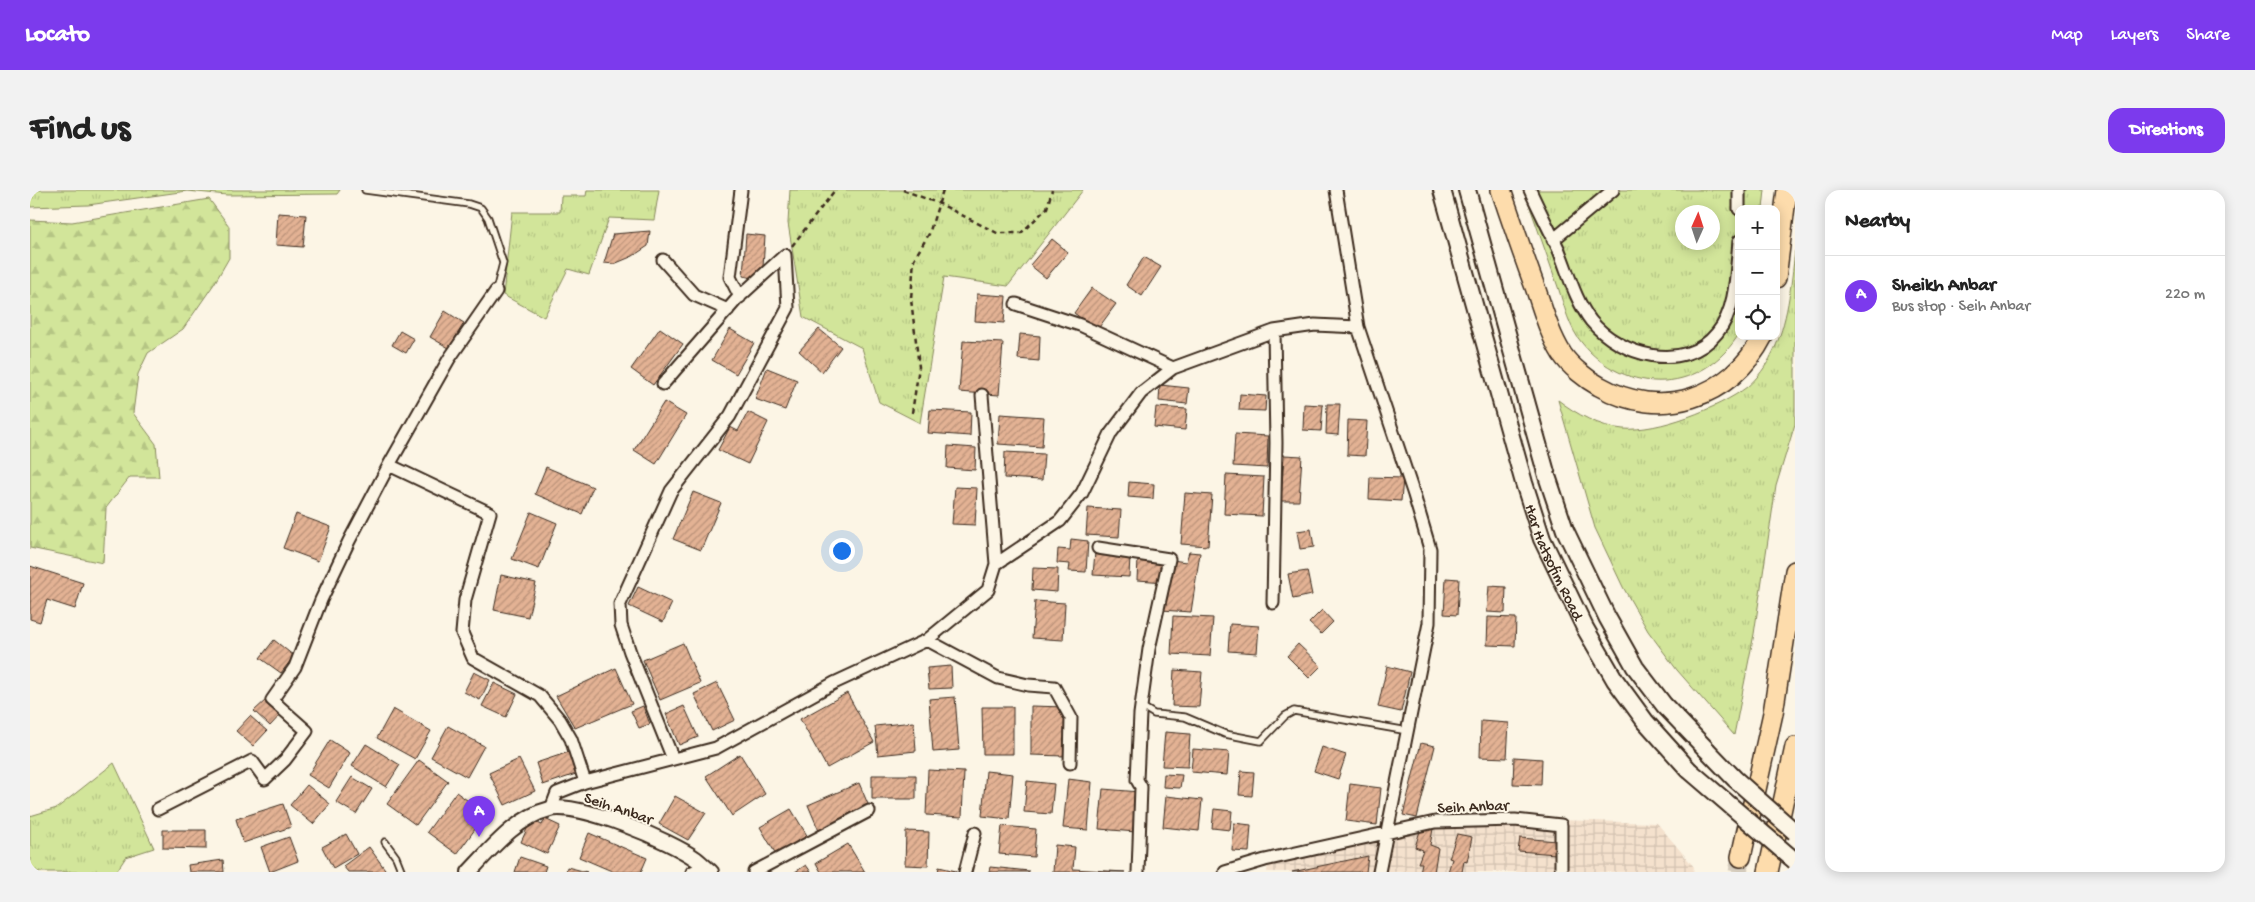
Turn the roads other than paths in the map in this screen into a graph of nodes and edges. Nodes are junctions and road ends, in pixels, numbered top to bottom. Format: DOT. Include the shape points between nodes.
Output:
graph roads {
  1 [pos="365,190"];
  2 [pos="741,190"];
  3 [pos="1336,190"];
  4 [pos="1442,190"];
  5 [pos="1468,190"];
  6 [pos="1501,190"];
  7 [pos="1530,190"];
  8 [pos="1614,190"];
  9 [pos="1739,190"];
  10 [pos="1787,190"];
  11 [pos="1739,205"];
  12 [pos="1553,240"];
  13 [pos="1738,250"];
  14 [pos="1780,250"];
  15 [pos="662,260"];
  16 [pos="496,291"];
  17 [pos="740,297"];
  18 [pos="1016,304"];
  19 [pos="728,310"];
  20 [pos="1358,327"];
  21 [pos="1274,331"];
  22 [pos="1761,340"];
  23 [pos="1173,368"];
  24 [pos="663,384"];
  25 [pos="982,395"];
  26 [pos="389,465"];
  27 [pos="1098,548"];
  28 [pos="996,564"];
  29 [pos="1795,571"];
  30 [pos="1272,603"];
  31 [pos="927,640"];
  32 [pos="1142,706"];
  33 [pos="1408,731"];
  34 [pos="1795,747"];
  35 [pos="673,759"];
  36 [pos="1070,763"];
  37 [pos="585,782"];
  38 [pos="158,809"];
  39 [pos="551,809"];
  40 [pos="869,811"];
  41 [pos="1386,832"];
  42 [pos="1795,832"];
  43 [pos="974,833"];
  44 [pos="385,842"];
  45 [pos="1741,857"];
  46 [pos="1795,860"];
  47 [pos="1257,867"];
  48 [pos="702,870"];
  49 [pos="402,872"];
  50 [pos="469,872"];
  51 [pos="754,872"];
  52 [pos="965,872"];
  53 [pos="1138,872"];
  54 [pos="1225,872"];
  55 [pos="1379,872"];
  56 [pos="1562,872"];
  57 [pos="1768,872"];
  1 -- 16 [label="lane" via="481,208 488,218 504,263"];
  2 -- 17 [label="street" via="730,277"];
  3 -- 20 [label="street"];
  4 -- 46 [label="main road, Har Hatsofim Road, bridge" via="1542,539 1585,628 1615,680 1645,721 1689,770"];
  5 -- 42 [label="main road, Har Hatsofim Road, bridge" via="1547,476 1565,530 1607,617 1635,667 1664,705 1736,780"];
  6 -- 22 [label="highway" via="1549,330 1563,355 1589,380 1612,394 1657,403 1679,402 1701,395 1728,379 1747,362"];
  7 -- 12 [label="street"];
  8 -- 12 [label="street"];
  9 -- 11 [label="street"];
  10 -- 14 [label="highway"];
  12 -- 13 [label="street" via="1577,298 1591,320 1613,341 1635,352 1658,357 1680,355 1699,348 1717,333 1733,295"];
  15 -- 19 [label="street" via="694,295"];
  16 -- 26 [label="street" via="449,359"];
  17 -- 19 [label="street"];
  17 -- 35 [label="street" via="785,255 788,308 730,416 671,491 620,604 621,625 630,652"];
  18 -- 23 [label="street" via="1080,326"];
  19 -- 24 [label="street"];
  20 -- 21 [label="street" via="1315,325"];
  20 -- 33 [label="street" via="1430,549 1429,623"];
  21 -- 23 [label="street"];
  21 -- 30 [label="street" via="1276,443"];
  23 -- 28 [label="street" via="1141,393 1111,433 1082,493 1060,521"];
  25 -- 28 [label="street"];
  26 -- 37 [label="street" via="490,513 465,600 462,633 473,658 540,696 560,720 571,739"];
  26 -- 38 [label="street" via="325,592 295,667 272,700 307,731 285,760 265,779 252,760"];
  27 -- 32 [label="street" via="1169,559 1149,649"];
  28 -- 31 [label="street" via="988,590"];
  29 -- 45 [label="highway" via="1773,712"];
  31 -- 35 [label="street" via="834,683 716,748"];
  31 -- 36 [label="street" via="998,678 1054,688 1071,718"];
  32 -- 33 [label="lane" via="1154,714 1185,717 1225,734 1261,741 1285,716 1294,712"];
  32 -- 53 [label="street" via="1137,780 1141,786"];
  33 -- 41 [label="street"];
  34 -- 57 [label="highway"];
  35 -- 37 [label="street"];
  37 -- 39 [label="street" via="557,793"];
  39 -- 48 [label="street, Seih Anbar" via="570,810 632,827 696,859"];
  39 -- 50 [label="street, Seih Anbar" via="521,824"];
  40 -- 51 [label="street"];
  41 -- 47 [label="street, Seih Anbar"];
  41 -- 55 [label="street"];
  41 -- 56 [label="street, Seih Anbar" via="1435,822 1515,820 1561,825"];
  43 -- 52 [label="street"];
  44 -- 49 [label="lane"];
  47 -- 54 [label="street, Seih Anbar"];
}
